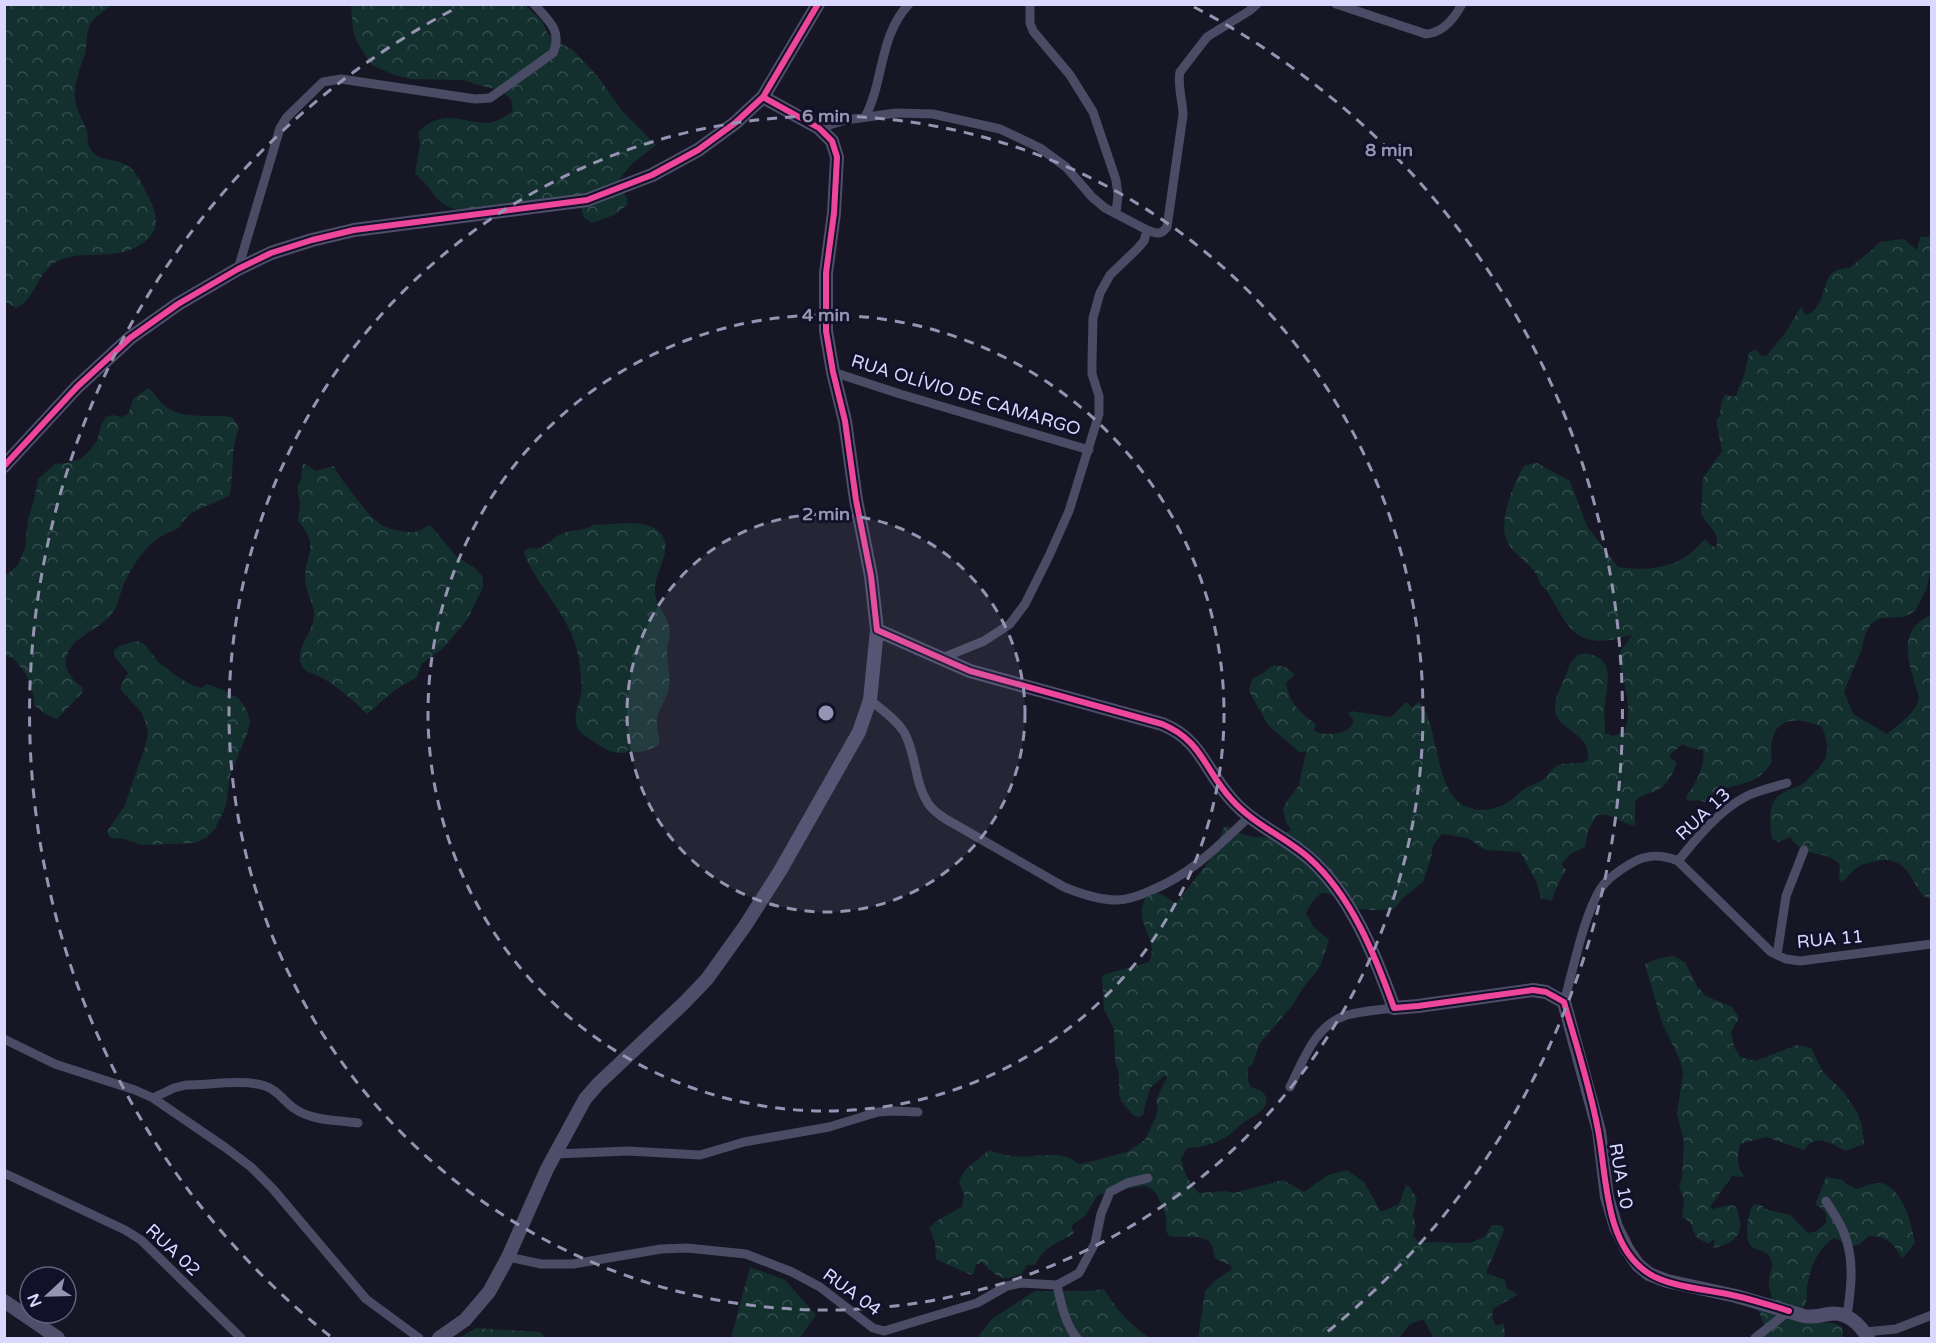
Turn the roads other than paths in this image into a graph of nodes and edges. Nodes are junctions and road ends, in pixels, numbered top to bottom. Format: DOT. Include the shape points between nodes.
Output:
graph roads {
  1 [pos="534,4"];
  2 [pos="818,4"];
  3 [pos="909,4"];
  4 [pos="1030,4"];
  5 [pos="1257,4"];
  6 [pos="1336,4"];
  7 [pos="1462,4"];
  8 [pos="763,97"];
  9 [pos="865,117"];
  10 [pos="819,128"];
  11 [pos="1116,214"];
  12 [pos="1147,230"];
  13 [pos="238,269"];
  14 [pos="833,372"];
  15 [pos="1089,450"];
  16 [pos="4,466"];
  17 [pos="877,630"];
  18 [pos="940,659"];
  19 [pos="870,700"];
  20 [pos="1787,783"];
  21 [pos="1250,816"];
  22 [pos="1804,850"];
  23 [pos="1678,861"];
  24 [pos="1932,944"];
  25 [pos="1777,955"];
  26 [pos="1564,1002"];
  27 [pos="1394,1008"];
  28 [pos="4,1039"];
  29 [pos="1290,1087"];
  30 [pos="153,1098"];
  31 [pos="918,1112"];
  32 [pos="358,1123"];
  33 [pos="555,1154"];
  34 [pos="4,1173"];
  35 [pos="1148,1178"];
  36 [pos="1826,1201"];
  37 [pos="508,1257"];
  38 [pos="1057,1285"];
  39 [pos="4,1301"];
  40 [pos="1789,1311"];
  41 [pos="1932,1315"];
  42 [pos="1847,1317"];
  43 [pos="1866,1335"];
  44 [pos="58,1338"];
  45 [pos="241,1338"];
  46 [pos="419,1338"];
  47 [pos="439,1338"];
  48 [pos="1077,1338"];
  49 [pos="1755,1338"];
  1 -- 13 [label="street" via="555,29 558,42 553,53 490,98 341,79 323,82 280,128"];
  2 -- 8 [label="street"];
  3 -- 9 [label="street" via="891,34"];
  4 -- 11 [label="street" via="1033,30 1070,75 1093,112 1116,180"];
  5 -- 12 [label="street" via="1207,37 1180,72 1183,115 1167,227 1159,234"];
  6 -- 7 [label="street" via="1426,34 1434,34 1451,22"];
  8 -- 10 [label="street"];
  8 -- 13 [label="street" via="698,150 652,175 587,200 354,230 281,250"];
  9 -- 10 [label="street"];
  9 -- 11 [label="street" via="896,112 933,114 1000,129 1040,148 1066,167 1092,197"];
  10 -- 14 [label="street" via="832,141 837,157 826,273 826,331"];
  11 -- 12 [label="street"];
  12 -- 15 [label="street" via="1137,249 1110,275 1093,318 1092,374 1099,396 1099,414"];
  13 -- 16 [label="street" via="130,338 77,387"];
  14 -- 15 [label="street, RUA OLÍVIO DE CAMARGO"];
  14 -- 17 [label="street" via="845,421"];
  15 -- 18 [label="street" via="1069,512 1025,604 1010,624 996,634"];
  17 -- 18 [label="street"];
  17 -- 19 [label="street"];
  18 -- 21 [label="street" via="1173,729 1194,745 1231,800"];
  19 -- 21 [label="street" via="903,730 921,791 931,807 1079,893 1120,900 1168,884 1204,860"];
  19 -- 33 [label="street" via="859,732 780,871 724,958 686,1002 585,1099"];
  20 -- 23 [label="street, RUA 13" via="1747,796 1720,815"];
  21 -- 27 [label="street" via="1311,860 1340,895 1358,923"];
  22 -- 25 [label="street" via="1786,896"];
  23 -- 25 [label="street, RUA 11"];
  23 -- 26 [label="street, RUA 11" via="1663,855 1639,858 1603,885 1593,903"];
  24 -- 25 [label="street, RUA 11" via="1800,961"];
  26 -- 27 [label="street" via="1533,990"];
  26 -- 40 [label="street, RUA 10" via="1599,1131 1607,1197 1627,1250 1649,1274 1667,1281"];
  27 -- 29 [label="street" via="1349,1015 1324,1028"];
  28 -- 30 [label="street" via="55,1064"];
  30 -- 32 [label="street" via="180,1086 263,1085 302,1113"];
  30 -- 46 [label="street" via="251,1167 366,1299"];
  31 -- 33 [label="street" via="878,1112 829,1127 744,1142 700,1155 628,1151"];
  33 -- 37 [label="street"];
  34 -- 45 [label="street, RUA 02" via="141,1239"];
  35 -- 38 [label="street" via="1110,1192 1095,1243 1079,1273"];
  36 -- 42 [label="street" via="1844,1233 1851,1259"];
  37 -- 38 [label="street, RUA 04" via="541,1264 573,1264 661,1249 746,1254 820,1287 878,1331 977,1303 1007,1286"];
  37 -- 47 [label="street" via="480,1304"];
  38 -- 48 [label="street" via="1066,1320"];
  39 -- 44 [label="street"];
  40 -- 42 [label="street, RUA 10" via="1810,1317 1838,1313"];
  40 -- 49 [label="street"];
  41 -- 43 [label="street"];
  42 -- 43 [label="street"];
}
